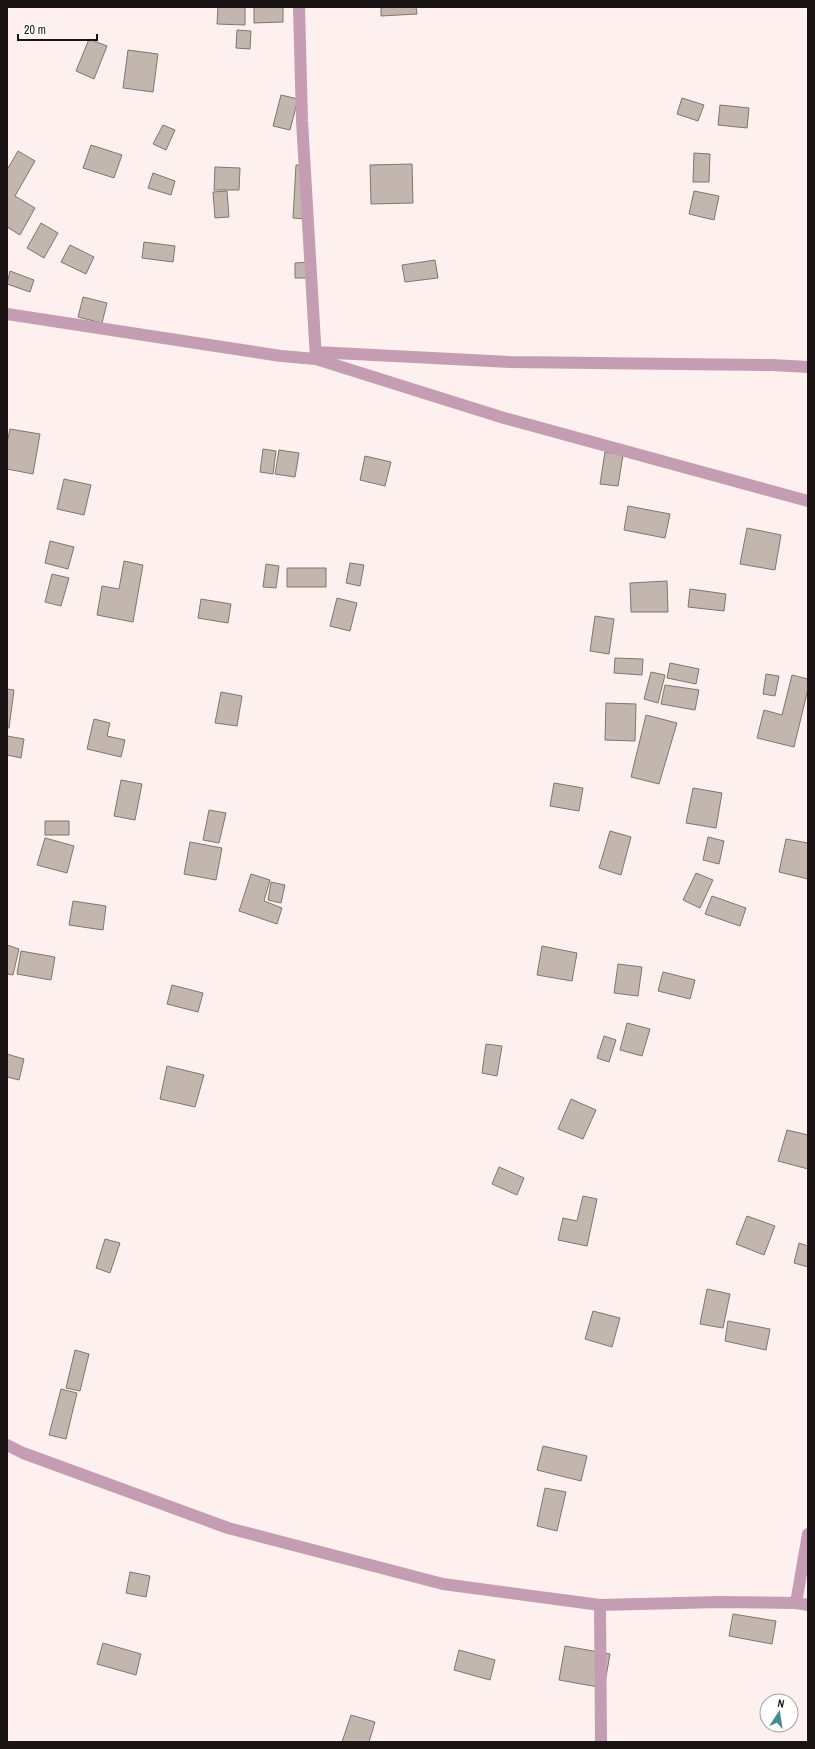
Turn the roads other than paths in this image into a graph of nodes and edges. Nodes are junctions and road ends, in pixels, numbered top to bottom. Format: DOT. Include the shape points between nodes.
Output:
graph roads {
  1 [pos="299,7"];
  2 [pos="7,314"];
  3 [pos="316,356"];
  4 [pos="808,367"];
  5 [pos="808,501"];
  6 [pos="7,1445"];
  7 [pos="808,1534"];
  8 [pos="802,1604"];
  9 [pos="600,1605"];
  10 [pos="601,1742"];
  1 -- 3 [label="street" via="302,121"];
  2 -- 3 [label="street" via="281,356"];
  3 -- 4 [label="street"];
  3 -- 5 [label="street" via="504,418"];
  6 -- 9 [label="street" via="228,1528 443,1584"];
  7 -- 8 [label="street"];
  8 -- 9 [label="street" via="719,1602"];
  9 -- 10 [label="street"];
}
